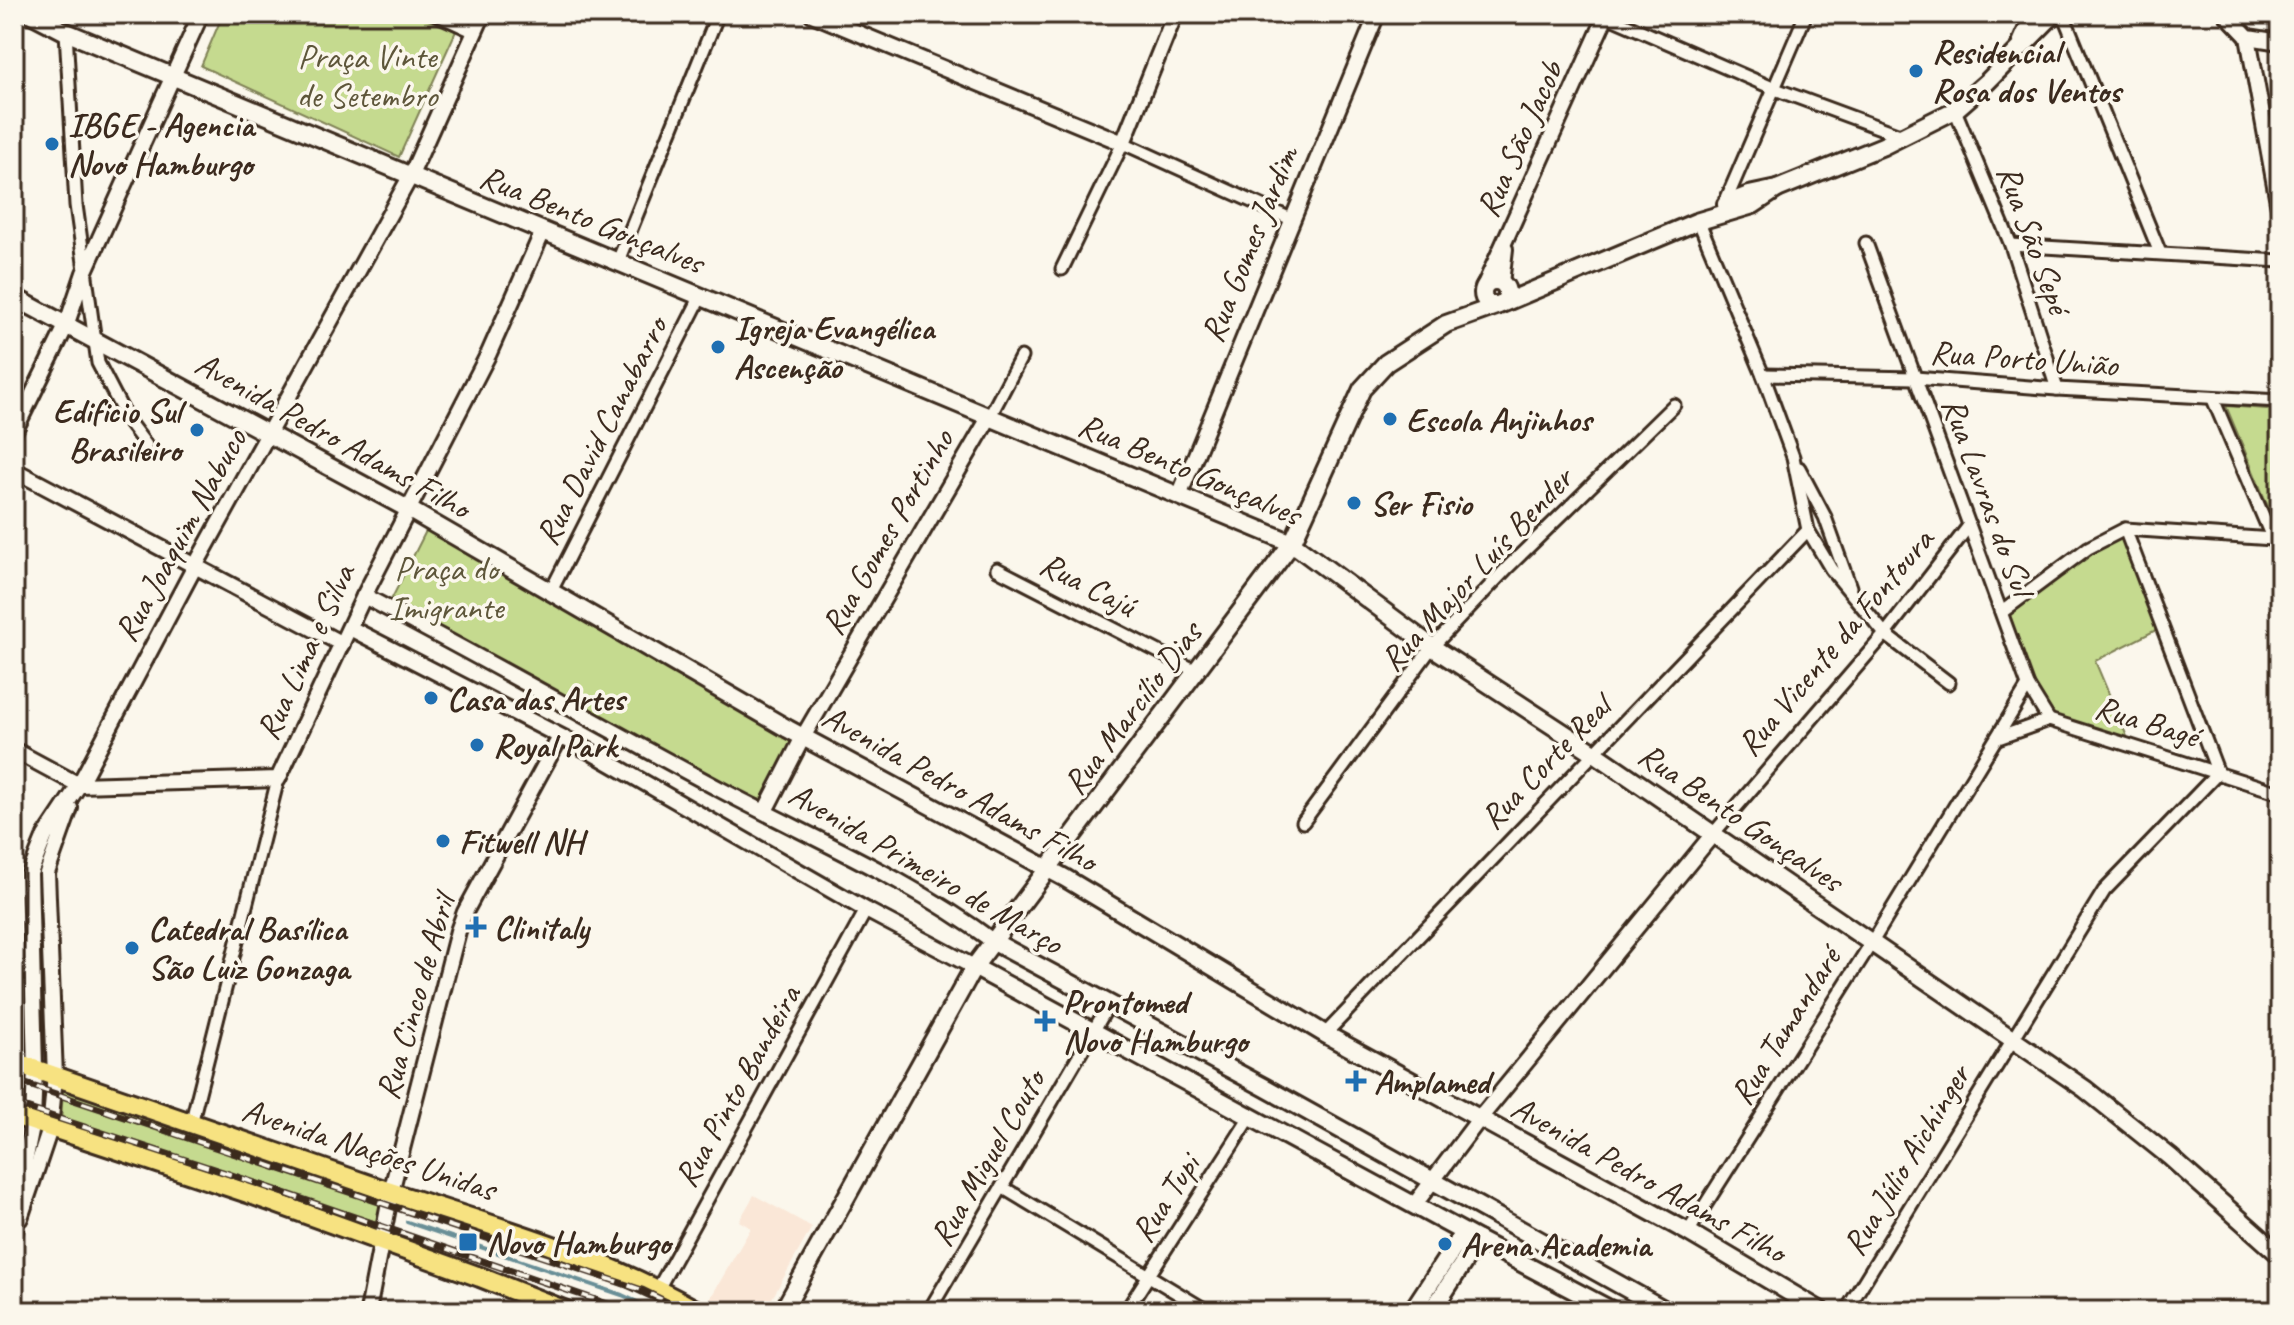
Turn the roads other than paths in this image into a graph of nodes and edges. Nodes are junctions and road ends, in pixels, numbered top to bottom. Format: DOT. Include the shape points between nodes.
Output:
graph roads {
  1 [pos="31,14"];
  2 [pos="201,14"];
  3 [pos="436,14"];
  4 [pos="483,14"];
  5 [pos="718,14"];
  6 [pos="1175,14"];
  7 [pos="1377,14"];
  8 [pos="1806,14"];
  9 [pos="2034,14"];
  10 [pos="2054,14"];
  11 [pos="2063,14"];
  12 [pos="2226,14"];
  13 [pos="1605,15"];
  14 [pos="821,16"];
  15 [pos="66,32"];
  16 [pos="475,32"];
  17 [pos="2248,37"];
  18 [pos="2280,42"];
  19 [pos="2017,53"];
  20 [pos="173,75"];
  21 [pos="1775,89"];
  22 [pos="1955,110"];
  23 [pos="1905,137"];
  24 [pos="1123,143"];
  25 [pos="410,177"];
  26 [pos="1777,189"];
  27 [pos="1724,205"];
  28 [pos="2280,213"];
  29 [pos="1291,219"];
  30 [pos="1699,222"];
  31 [pos="543,231"];
  32 [pos="1866,243"];
  33 [pos="1505,245"];
  34 [pos="2011,245"];
  35 [pos="2160,253"];
  36 [pos="618,261"];
  37 [pos="2280,261"];
  38 [pos="1062,269"];
  39 [pos="84,273"];
  40 [pos="1550,283"];
  41 [pos="1503,284"];
  42 [pos="1483,288"];
  43 [pos="701,296"];
  44 [pos="14,297"];
  45 [pos="1499,305"];
  46 [pos="1446,324"];
  47 [pos="66,326"];
  48 [pos="94,339"];
  49 [pos="1021,357"];
  50 [pos="1763,375"];
  51 [pos="1915,378"];
  52 [pos="2057,389"];
  53 [pos="2213,399"];
  54 [pos="2280,401"];
  55 [pos="1674,405"];
  56 [pos="990,416"];
  57 [pos="14,432"];
  58 [pos="270,434"];
  59 [pos="146,445"];
  60 [pos="1793,457"];
  61 [pos="14,470"];
  62 [pos="1179,496"];
  63 [pos="408,509"];
  64 [pos="1968,527"];
  65 [pos="2125,529"];
  66 [pos="1808,530"];
  67 [pos="2273,539"];
  68 [pos="1292,543"];
  69 [pos="2280,556"];
  70 [pos="194,568"];
  71 [pos="997,569"];
  72 [pos="1851,590"];
  73 [pos="551,591"];
  74 [pos="364,596"];
  75 [pos="2002,612"];
  76 [pos="350,628"];
  77 [pos="1885,634"];
  78 [pos="342,644"];
  79 [pos="1432,647"];
  80 [pos="1196,671"];
  81 [pos="1949,683"];
  82 [pos="2028,686"];
  83 [pos="2049,720"];
  84 [pos="560,737"];
  85 [pos="803,737"];
  86 [pos="1998,738"];
  87 [pos="14,750"];
  88 [pos="1593,752"];
  89 [pos="2218,773"];
  90 [pos="278,779"];
  91 [pos="79,785"];
  92 [pos="2280,793"];
  93 [pos="765,811"];
  94 [pos="1303,822"];
  95 [pos="1713,834"];
  96 [pos="1049,870"];
  97 [pos="866,910"];
  98 [pos="994,942"];
  99 [pos="1872,942"];
  100 [pos="974,967"];
  101 [pos="1108,1006"];
  102 [pos="1093,1033"];
  103 [pos="1325,1034"];
  104 [pos="2013,1038"];
  105 [pos="14,1062"];
  106 [pos="35,1069"];
  107 [pos="55,1076"];
  108 [pos="14,1115"];
  109 [pos="1251,1116"];
  110 [pos="1480,1118"];
  111 [pos="191,1124"];
  112 [pos="42,1126"];
  113 [pos="1432,1181"];
  114 [pos="1002,1187"];
  115 [pos="391,1192"];
  116 [pos="16,1196"];
  117 [pos="1415,1204"];
  118 [pos="1688,1232"];
  119 [pos="14,1233"];
  120 [pos="1470,1236"];
  121 [pos="380,1242"];
  122 [pos="2280,1255"];
  123 [pos="1149,1275"];
  124 [pos="658,1289"];
  125 [pos="368,1311"];
  126 [pos="566,1311"];
  127 [pos="697,1311"];
  128 [pos="783,1311"];
  129 [pos="929,1311"];
  130 [pos="1126,1311"];
  131 [pos="1207,1311"];
  132 [pos="1412,1311"];
  133 [pos="1432,1311"];
  134 [pos="1613,1311"];
  135 [pos="1667,1311"];
  136 [pos="1821,1311"];
  137 [pos="1846,1311"];
  1 -- 15 [label="main road, Rua Bento Gonçalves"];
  2 -- 20 [label="street"];
  3 -- 16 [label="street"];
  4 -- 16 [label="street, Rua Joaquim Nabuco"];
  5 -- 36 [label="street"];
  6 -- 24 [label="street"];
  7 -- 29 [label="street, Rua Gomes Jardim"];
  8 -- 21 [label="street"];
  9 -- 19 [label="main road, Rua Marcílio Dias"];
  10 -- 19 [label="main road, Rua Marcílio Dias"];
  11 -- 35 [label="street"];
  12 -- 17 [label="street"];
  13 -- 21 [label="street"];
  13 -- 33 [label="street, Rua São Jacob"];
  14 -- 24 [label="street"];
  15 -- 20 [label="main road, Rua Bento Gonçalves"];
  15 -- 39 [label="street"];
  16 -- 25 [label="street, Rua Joaquim Nabuco"];
  17 -- 18 [label="street"];
  17 -- 28 [label="street"];
  19 -- 22 [label="main road, Rua Marcílio Dias"];
  20 -- 25 [label="main road, Rua Bento Gonçalves"];
  20 -- 39 [label="street"];
  21 -- 23 [label="street"];
  21 -- 27 [label="street"];
  22 -- 23 [label="main road, Rua Marcílio Dias"];
  22 -- 34 [label="street, Rua São Sepé"];
  23 -- 26 [label="main road, Rua Marcílio Dias"];
  24 -- 29 [label="street"];
  24 -- 38 [label="street"];
  25 -- 31 [label="main road, Rua Bento Gonçalves"];
  25 -- 58 [label="street, Rua Joaquim Nabuco"];
  26 -- 27 [label="main road, Rua Marcílio Dias"];
  26 -- 30 [label="main road, Rua Marcílio Dias" via="1753,205"];
  27 -- 30 [label="main road, Rua Marcílio Dias"];
  29 -- 62 [label="street, Rua Gomes Jardim"];
  30 -- 40 [label="main road, Rua Marcílio Dias"];
  30 -- 50 [label="street"];
  31 -- 36 [label="main road, Rua Bento Gonçalves"];
  31 -- 63 [label="street, Rua Lima e Silva" via="489,353"];
  32 -- 51 [label="street, Rua Lavras do Sul"];
  33 -- 41 [label="street, Rua São Jacob"];
  33 -- 42 [label="street, Rua São Jacob"];
  34 -- 35 [label="street"];
  34 -- 52 [label="street, Rua São Sepé"];
  35 -- 37 [label="street"];
  36 -- 43 [label="main road, Rua Bento Gonçalves"];
  39 -- 47 [label="street"];
  39 -- 48 [label="street"];
  40 -- 41 [label="main road, Rua Marcílio Dias"];
  40 -- 45 [label="main road, Rua Marcílio Dias"];
  41 -- 42 [label="main road, Rua Marcílio Dias" via="1494,281"];
  41 -- 45 [label="main road" via="1507,296"];
  42 -- 45 [label="main road" via="1485,301"];
  42 -- 46 [label="main road, Rua Marcílio Dias"];
  43 -- 56 [label="main road, Rua Bento Gonçalves"];
  43 -- 73 [label="street, Rua David Canabarro"];
  44 -- 47 [label="main road, Avenida Pedro Adams Filho"];
  45 -- 46 [label="main road, Rua Marcílio Dias"];
  46 -- 68 [label="main road, Rua Marcílio Dias" via="1386,363 1362,389"];
  47 -- 48 [label="main road, Avenida Pedro Adams Filho"];
  47 -- 57 [label="street"];
  48 -- 58 [label="main road, Avenida Pedro Adams Filho"];
  48 -- 59 [label="street" via="98,363"];
  49 -- 56 [label="street, Rua Gomes Portinho"];
  50 -- 51 [label="street, Rua Porto União"];
  50 -- 60 [label="street"];
  51 -- 52 [label="street, Rua Porto União"];
  51 -- 64 [label="street, Rua Lavras do Sul"];
  52 -- 53 [label="street, Rua Porto União"];
  53 -- 54 [label="street, Rua Porto União"];
  53 -- 67 [label="street"];
  55 -- 79 [label="street, Rua Major Luís Bender"];
  56 -- 62 [label="main road, Rua Bento Gonçalves"];
  56 -- 85 [label="street, Rua Gomes Portinho"];
  58 -- 63 [label="main road, Avenida Pedro Adams Filho"];
  58 -- 70 [label="street, Rua Joaquim Nabuco"];
  60 -- 66 [label="street"];
  60 -- 72 [label="street" via="1825,517"];
  61 -- 70 [label="street"];
  62 -- 68 [label="main road, Rua Bento Gonçalves"];
  63 -- 73 [label="main road, Avenida Pedro Adams Filho"];
  63 -- 74 [label="street, Rua Lima e Silva"];
  64 -- 75 [label="street, Rua Lavras do Sul"];
  64 -- 77 [label="street, Rua Vicente da Fontoura"];
  65 -- 67 [label="street"];
  65 -- 75 [label="street" via="2088,548"];
  65 -- 89 [label="street"];
  66 -- 72 [label="street" via="1831,569"];
  66 -- 88 [label="street, Rua Corte Real"];
  67 -- 69 [label="street"];
  68 -- 79 [label="main road, Rua Bento Gonçalves"];
  68 -- 80 [label="main road, Rua Marcílio Dias"];
  70 -- 78 [label="street"];
  70 -- 91 [label="street, Rua Joaquim Nabuco"];
  71 -- 80 [label="street, Rua Cajú"];
  72 -- 77 [label="street"];
  73 -- 85 [label="main road, Avenida Pedro Adams Filho"];
  74 -- 76 [label="street, Rua Lima e Silva"];
  74 -- 93 [label="street, Avenida Primeiro de Março"];
  75 -- 82 [label="street, Rua Lavras do Sul"];
  76 -- 78 [label="street, Rua Lima e Silva"];
  76 -- 84 [label="street, Avenida Primeiro de Março"];
  77 -- 81 [label="street"];
  77 -- 95 [label="street, Rua Vicente da Fontoura"];
  78 -- 90 [label="street, Rua Lima e Silva"];
  79 -- 88 [label="main road, Rua Bento Gonçalves"];
  79 -- 94 [label="street, Rua Major Luís Bender"];
  80 -- 96 [label="main road, Rua Marcílio Dias"];
  82 -- 83 [label="street, Rua Lavras do Sul"];
  82 -- 86 [label="street, Rua Tamandaré"];
  83 -- 86 [label="street, Rua Bagé"];
  83 -- 89 [label="street, Rua Bagé"];
  84 -- 97 [label="street, Avenida Primeiro de Março"];
  84 -- 115 [label="street, Rua Cinco de Abril" via="465,912"];
  85 -- 93 [label="street, Rua Gomes Portinho"];
  85 -- 96 [label="main road, Avenida Pedro Adams Filho"];
  86 -- 99 [label="street, Rua Tamandaré"];
  87 -- 91 [label="street"];
  88 -- 95 [label="main road, Rua Bento Gonçalves"];
  88 -- 103 [label="street, Rua Corte Real"];
  89 -- 92 [label="street, Rua Bagé"];
  89 -- 104 [label="street, Rua Júlio Aichinger" via="2104,891"];
  90 -- 91 [label="street"];
  90 -- 111 [label="street, Rua Lima e Silva"];
  91 -- 106 [label="street, Rua Joaquim Nabuco" via="45,836 30,873"];
  91 -- 107 [label="street, Rua Joaquim Nabuco" via="47,873"];
  93 -- 98 [label="street, Avenida Primeiro de Março" via="883,873"];
  95 -- 99 [label="main road, Rua Bento Gonçalves"];
  95 -- 110 [label="street, Rua Vicente da Fontoura"];
  96 -- 98 [label="main road, Rua Marcílio Dias"];
  96 -- 103 [label="main road, Avenida Pedro Adams Filho"];
  97 -- 100 [label="street, Avenida Primeiro de Março"];
  97 -- 124 [label="street, Rua Pinto Bandeira"];
  98 -- 100 [label="main road, Rua Marcílio Dias"];
  98 -- 101 [label="main road, Avenida Primeiro de Março"];
  99 -- 104 [label="main road, Rua Bento Gonçalves"];
  99 -- 118 [label="street, Rua Tamandaré"];
  100 -- 102 [label="main road, Avenida Primeiro de Março"];
  100 -- 128 [label="main road, Rua Marcílio Dias"];
  101 -- 102 [label="street, Rua Miguel Couto"];
  101 -- 113 [label="main road, Avenida Primeiro de Março"];
  102 -- 109 [label="main road, Avenida Primeiro de Março"];
  102 -- 114 [label="street, Rua Miguel Couto"];
  103 -- 110 [label="main road, Avenida Pedro Adams Filho"];
  104 -- 122 [label="main road, Rua Bento Gonçalves" via="2131,1124"];
  104 -- 137 [label="street, Rua Júlio Aichinger"];
  105 -- 106 [label="main road, Avenida Nações Unidas"];
  106 -- 107 [label="main road, Avenida Nações Unidas"];
  106 -- 112 [label="street, Rua Joaquim Nabuco"];
  107 -- 111 [label="main road, Avenida Nações Unidas"];
  107 -- 112 [label="street, Rua Joaquim Nabuco"];
  108 -- 112 [label="main road"];
  109 -- 117 [label="main road, Avenida Primeiro de Março"];
  109 -- 123 [label="street, Rua Tupi"];
  110 -- 113 [label="street, Rua Vicente da Fontoura"];
  110 -- 118 [label="main road, Avenida Pedro Adams Filho"];
  111 -- 115 [label="main road, Avenida Nações Unidas"];
  112 -- 116 [label="street, Rua Joaquim Nabuco"];
  112 -- 119 [label="street, Rua Joaquim Nabuco"];
  112 -- 121 [label="main road"];
  113 -- 117 [label="street, Rua Vicente da Fontoura"];
  113 -- 135 [label="main road, Avenida Primeiro de Março"];
  114 -- 123 [label="street"];
  114 -- 129 [label="street, Rua Miguel Couto"];
  115 -- 121 [label="street, Rua Cinco de Abril"];
  115 -- 124 [label="main road, Avenida Nações Unidas" via="568,1250"];
  116 -- 119 [label="street, Rua Joaquim Nabuco"];
  117 -- 120 [label="main road, Avenida Primeiro de Março"];
  118 -- 136 [label="main road, Avenida Pedro Adams Filho"];
  120 -- 132 [label="main road"];
  120 -- 133 [label="main road"];
  120 -- 134 [label="main road, Avenida Primeiro de Março"];
  121 -- 125 [label="street, Rua Cinco de Abril"];
  121 -- 126 [label="main road"];
  123 -- 130 [label="street, Rua Tupi"];
  123 -- 131 [label="street"];
  124 -- 127 [label="main road, Avenida Nações Unidas"];
}
